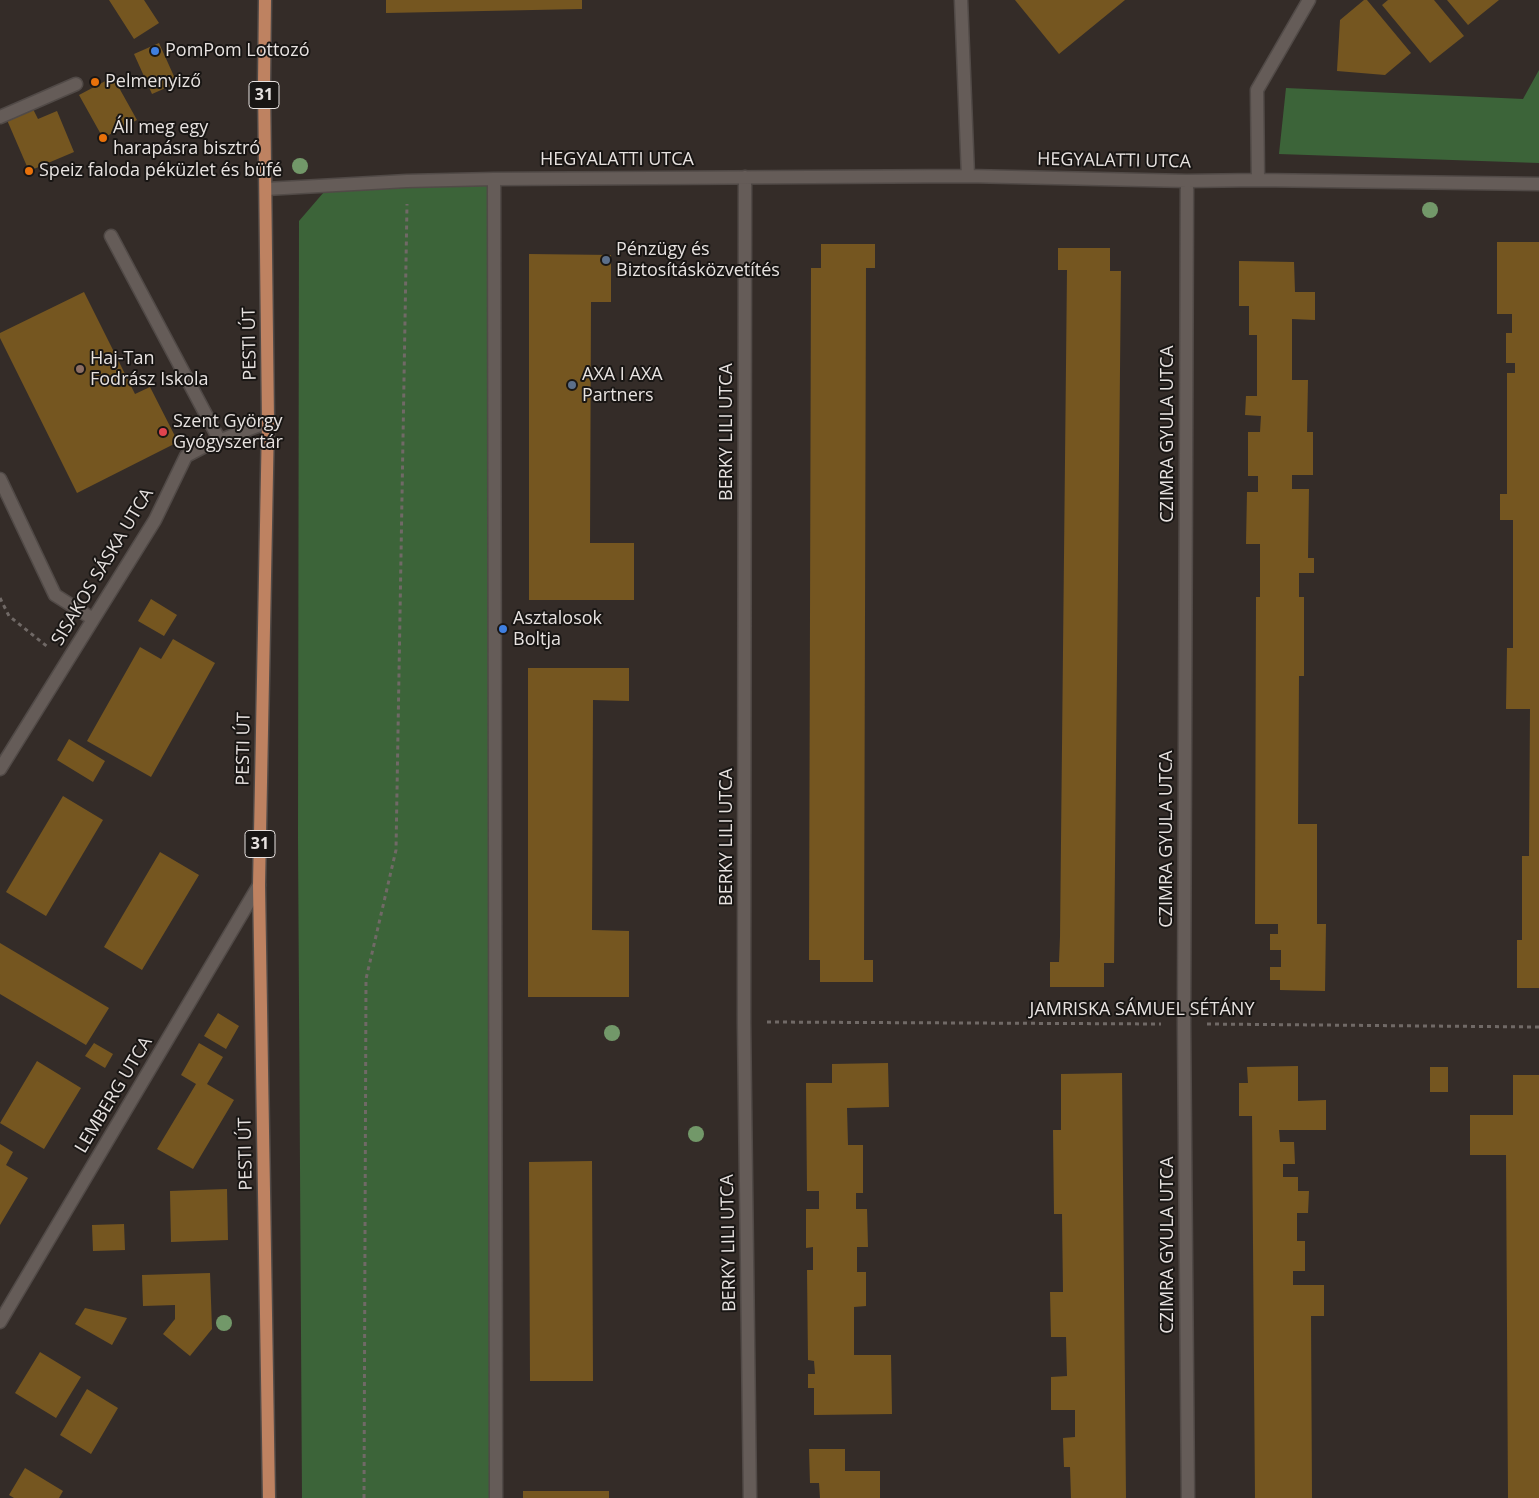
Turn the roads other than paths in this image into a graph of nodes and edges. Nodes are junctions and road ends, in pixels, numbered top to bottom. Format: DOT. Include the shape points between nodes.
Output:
graph roads {
  1 [pos="265,0"];
  2 [pos="961,0"];
  3 [pos="1309,0"];
  4 [pos="76,84"];
  5 [pos="0,117"];
  6 [pos="968,176"];
  7 [pos="744,177"];
  8 [pos="494,179"];
  9 [pos="1258,180"];
  10 [pos="1187,181"];
  11 [pos="1539,184"];
  12 [pos="266,189"];
  13 [pos="111,236"];
  14 [pos="268,422"];
  15 [pos="220,441"];
  16 [pos="0,479"];
  17 [pos="94,619"];
  18 [pos="0,769"];
  19 [pos="259,885"];
  20 [pos="0,1322"];
  21 [pos="269,1498"];
  22 [pos="496,1498"];
  23 [pos="750,1498"];
  24 [pos="1188,1498"];
  1 -- 12 [label="main road, PESTI ÚT / 31"];
  2 -- 6 [label="street"];
  3 -- 9 [label="street" via="1257,90"];
  4 -- 5 [label="street"];
  6 -- 7 [label="street, HEGYALATTI UTCA"];
  6 -- 10 [label="street, HEGYALATTI UTCA"];
  7 -- 8 [label="street, HEGYALATTI UTCA"];
  7 -- 23 [label="street, BERKY LILI UTCA" via="744,1022"];
  8 -- 12 [label="street, HEGYALATTI UTCA"];
  8 -- 22 [label="street"];
  9 -- 10 [label="street, HEGYALATTI UTCA"];
  9 -- 11 [label="street, HEGYALATTI UTCA"];
  10 -- 24 [label="street, CZIMRA GYULA UTCA" via="1184,1024"];
  12 -- 14 [label="main road, PESTI ÚT / 31"];
  13 -- 15 [label="street"];
  14 -- 15 [label="street, SISAKOS SÁSKA UTCA"];
  14 -- 19 [label="main road, PESTI ÚT / 31"];
  15 -- 17 [label="street, SISAKOS SÁSKA UTCA" via="186,456 155,520"];
  16 -- 17 [label="street" via="55,595"];
  17 -- 18 [label="street, SISAKOS SÁSKA UTCA"];
  19 -- 20 [label="street, LEMBERG UTCA"];
  19 -- 21 [label="main road, PESTI ÚT / 31"];
}
